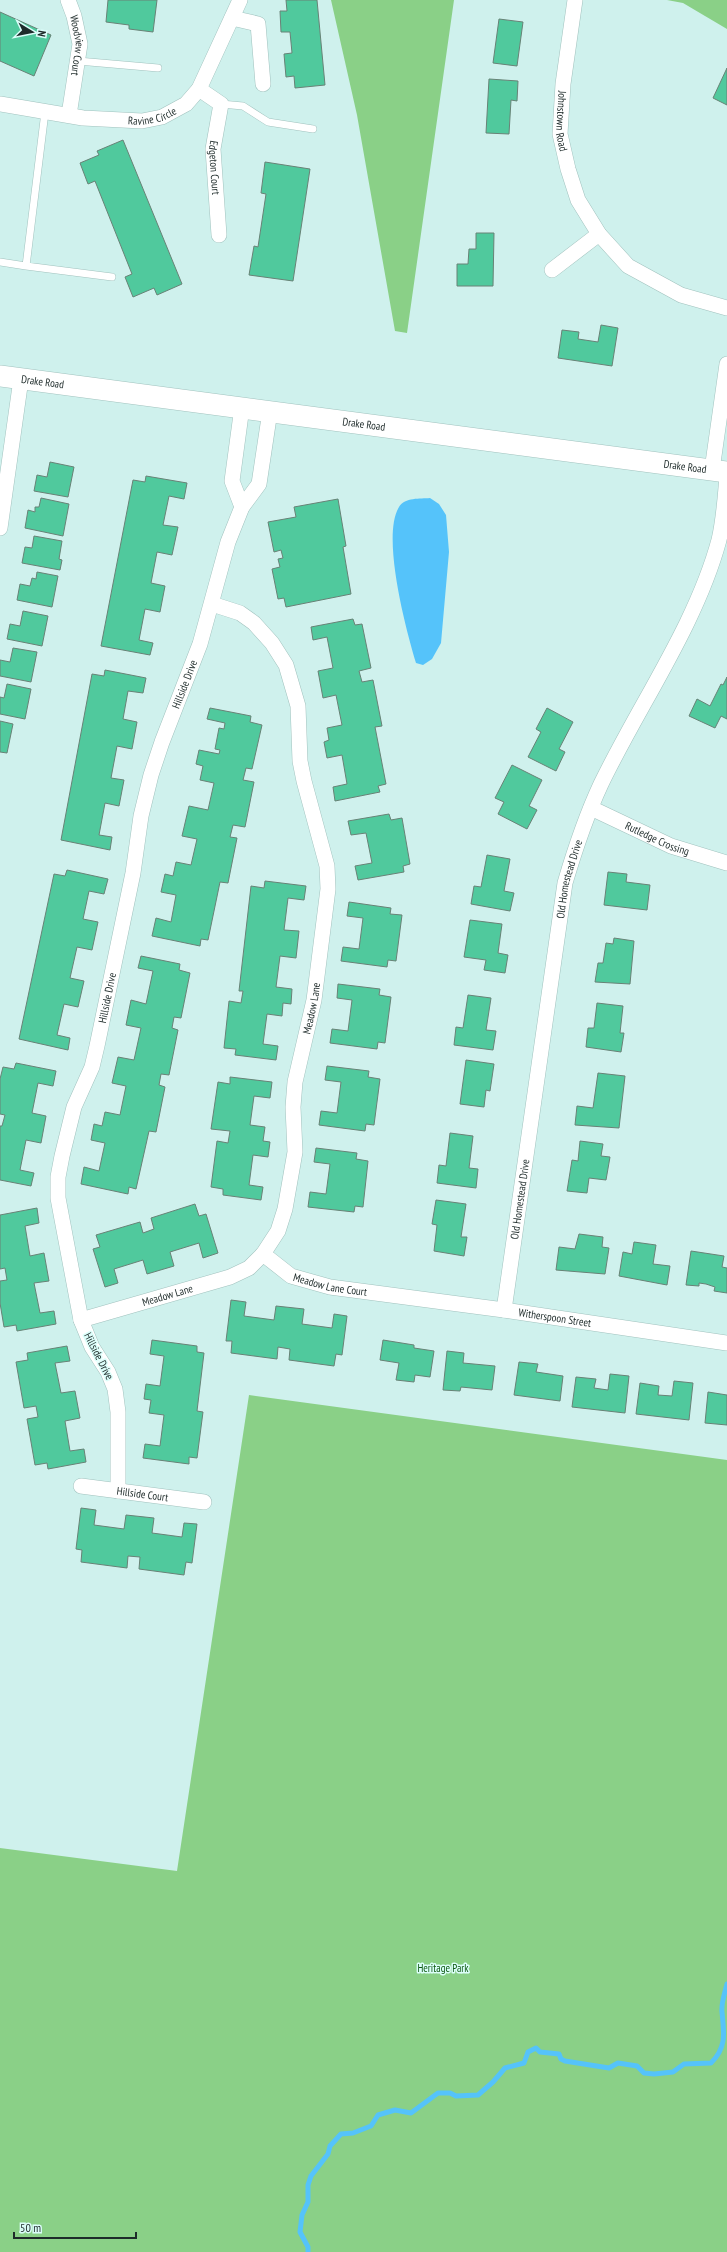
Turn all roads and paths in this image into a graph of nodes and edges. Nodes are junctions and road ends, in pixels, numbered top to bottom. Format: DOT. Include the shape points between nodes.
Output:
graph roads {
  1 [pos="68,0"];
  2 [pos="240,0"];
  3 [pos="575,0"];
  4 [pos="232,18"];
  5 [pos="78,61"];
  6 [pos="158,68"];
  7 [pos="263,84"];
  8 [pos="199,89"];
  9 [pos="0,104"];
  10 [pos="221,104"];
  11 [pos="45,112"];
  12 [pos="69,115"];
  13 [pos="313,129"];
  14 [pos="600,234"];
  15 [pos="219,235"];
  16 [pos="0,262"];
  17 [pos="26,266"];
  18 [pos="552,270"];
  19 [pos="112,277"];
  20 [pos="727,308"];
  21 [pos="727,364"];
  22 [pos="0,376"];
  23 [pos="21,379"];
  24 [pos="242,407"];
  25 [pos="270,411"];
  26 [pos="722,473"];
  27 [pos="242,507"];
  28 [pos="0,528"];
  29 [pos="212,604"];
  30 [pos="591,808"];
  31 [pos="727,863"];
  32 [pos="263,1254"];
  33 [pos="382,1295"];
  34 [pos="504,1310"];
  35 [pos="81,1320"];
  36 [pos="727,1343"];
  37 [pos="81,1486"];
  38 [pos="118,1491"];
  39 [pos="204,1502"];
  1 -- 5 [label="street, Woodview Court" via="80,44"];
  2 -- 4 [label="street, Ravine Circle"];
  3 -- 14 [label="street, Johnstown Road" via="563,84 560,134 578,200"];
  4 -- 7 [label="street" via="258,24"];
  4 -- 8 [label="street, Ravine Circle"];
  5 -- 6 [label="lane"];
  5 -- 12 [label="street, Woodview Court"];
  8 -- 10 [label="street"];
  8 -- 12 [label="street, Ravine Circle" via="186,104 162,117 142,121"];
  9 -- 11 [label="street, Ravine Circle"];
  10 -- 13 [label="lane" via="243,106 268,122"];
  10 -- 15 [label="street, Edgeton Court" via="213,148"];
  11 -- 12 [label="street, Ravine Circle"];
  11 -- 17 [label="lane"];
  14 -- 18 [label="street"];
  14 -- 20 [label="street, Johnstown Road" via="628,266 681,294"];
  16 -- 17 [label="lane"];
  17 -- 19 [label="lane"];
  21 -- 26 [label="street, Old Homestead Drive"];
  22 -- 23 [label="street, Drake Road"];
  23 -- 24 [label="street, Drake Road"];
  23 -- 28 [label="street"];
  24 -- 25 [label="street, Drake Road"];
  24 -- 27 [label="street" via="232,481"];
  25 -- 26 [label="street, Drake Road"];
  25 -- 27 [label="street, Hillside Drive" via="259,484"];
  26 -- 30 [label="street, Old Homestead Drive" via="719,538 708,572 697,600"];
  27 -- 29 [label="street, Hillside Drive" via="218,575"];
  29 -- 32 [label="street, Meadow Lane" via="240,613 254,623 272,643 286,665 298,706 300,761 304,781 328,866 328,889 314,1000 295,1082 294,1152 290,1181 278,1231"];
  29 -- 35 [label="street, Hillside Drive" via="200,644 151,775 97,1046 92,1067 74,1107 58,1177 58,1198"];
  30 -- 31 [label="street, Rutledge Crossing" via="671,846"];
  30 -- 34 [label="street, Old Homestead Drive" via="579,836 565,884"];
  32 -- 33 [label="street, Meadow Lane Court" via="291,1276 330,1287"];
  32 -- 35 [label="street, Meadow Lane" via="249,1268 230,1277"];
  33 -- 34 [label="street, Witherspoon Street"];
  34 -- 36 [label="street, Witherspoon Street"];
  35 -- 38 [label="street, Hillside Drive" via="92,1347 108,1372 115,1389 118,1412"];
  37 -- 38 [label="street, Hillside Court"];
  38 -- 39 [label="street, Hillside Court"];
}
